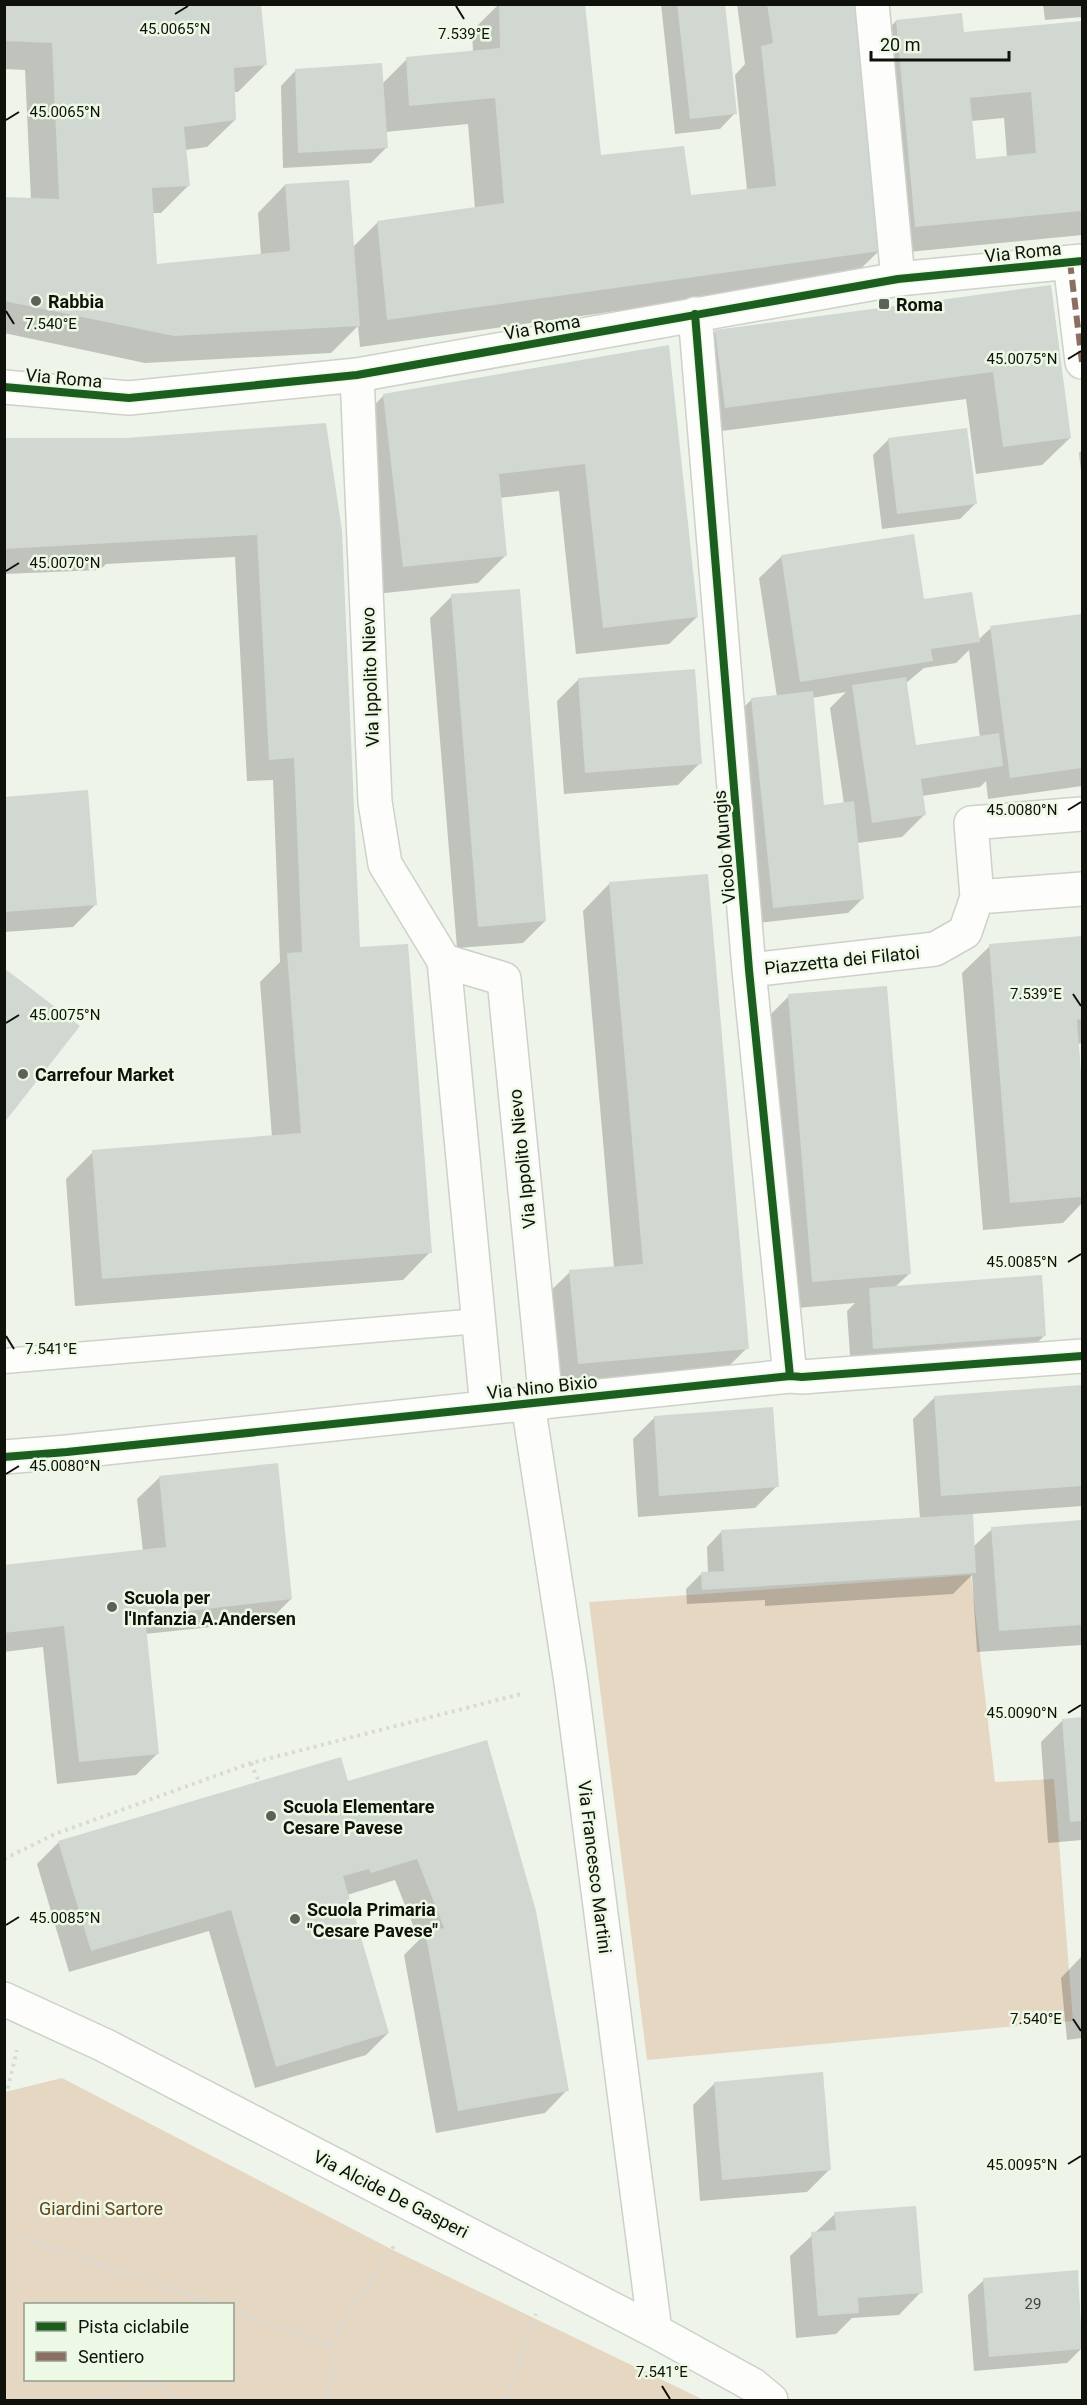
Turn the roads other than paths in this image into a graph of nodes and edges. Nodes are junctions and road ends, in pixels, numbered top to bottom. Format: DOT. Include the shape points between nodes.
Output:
graph roads {
  1 [pos="873,9"];
  2 [pos="1076,261"];
  3 [pos="898,279"];
  4 [pos="695,314"];
  5 [pos="1083,362"];
  6 [pos="357,375"];
  7 [pos="4,387"];
  8 [pos="1083,814"];
  9 [pos="1083,889"];
  10 [pos="977,897"];
  11 [pos="444,961"];
  12 [pos="749,970"];
  13 [pos="478,1321"];
  14 [pos="1083,1356"];
  15 [pos="4,1361"];
  16 [pos="796,1377"];
  17 [pos="537,1403"];
  18 [pos="487,1408"];
  19 [pos="5,1456"];
  20 [pos="4,2000"];
  21 [pos="656,2331"];
  22 [pos="771,2400"];
  1 -- 3 [label="street"];
  2 -- 3 [label="street, Via Roma"];
  2 -- 5 [label="street"];
  3 -- 4 [label="street, Via Roma"];
  4 -- 6 [label="street, Via Roma"];
  4 -- 12 [label="street, Vicolo Mungis"];
  6 -- 7 [label="street, Via Roma" via="129,398"];
  6 -- 11 [label="street, Via Ippolito Nievo" via="375,802 385,864"];
  8 -- 10 [label="street, Piazzetta dei Filatoi" via="971,823"];
  9 -- 10 [label="street"];
  10 -- 12 [label="street, Piazzetta dei Filatoi" via="965,932 935,949"];
  11 -- 13 [label="street, Via Ippolito Nievo"];
  11 -- 17 [label="street, Via Ippolito Nievo" via="504,979"];
  12 -- 16 [label="street, Vicolo Mungis"];
  13 -- 15 [label="lane"];
  13 -- 18 [label="street, Via Ippolito Nievo"];
  14 -- 16 [label="street, Via Nino Bixio"];
  16 -- 17 [label="street, Via Nino Bixio"];
  17 -- 18 [label="street, Via Nino Bixio"];
  17 -- 21 [label="street, Via Francesco Martini"];
  18 -- 19 [label="street, Via Nino Bixio"];
  20 -- 21 [label="street, Via Alcide De Gasperi" via="105,2046"];
  21 -- 22 [label="street, Via Alcide De Gasperi" via="753,2385"];
}
